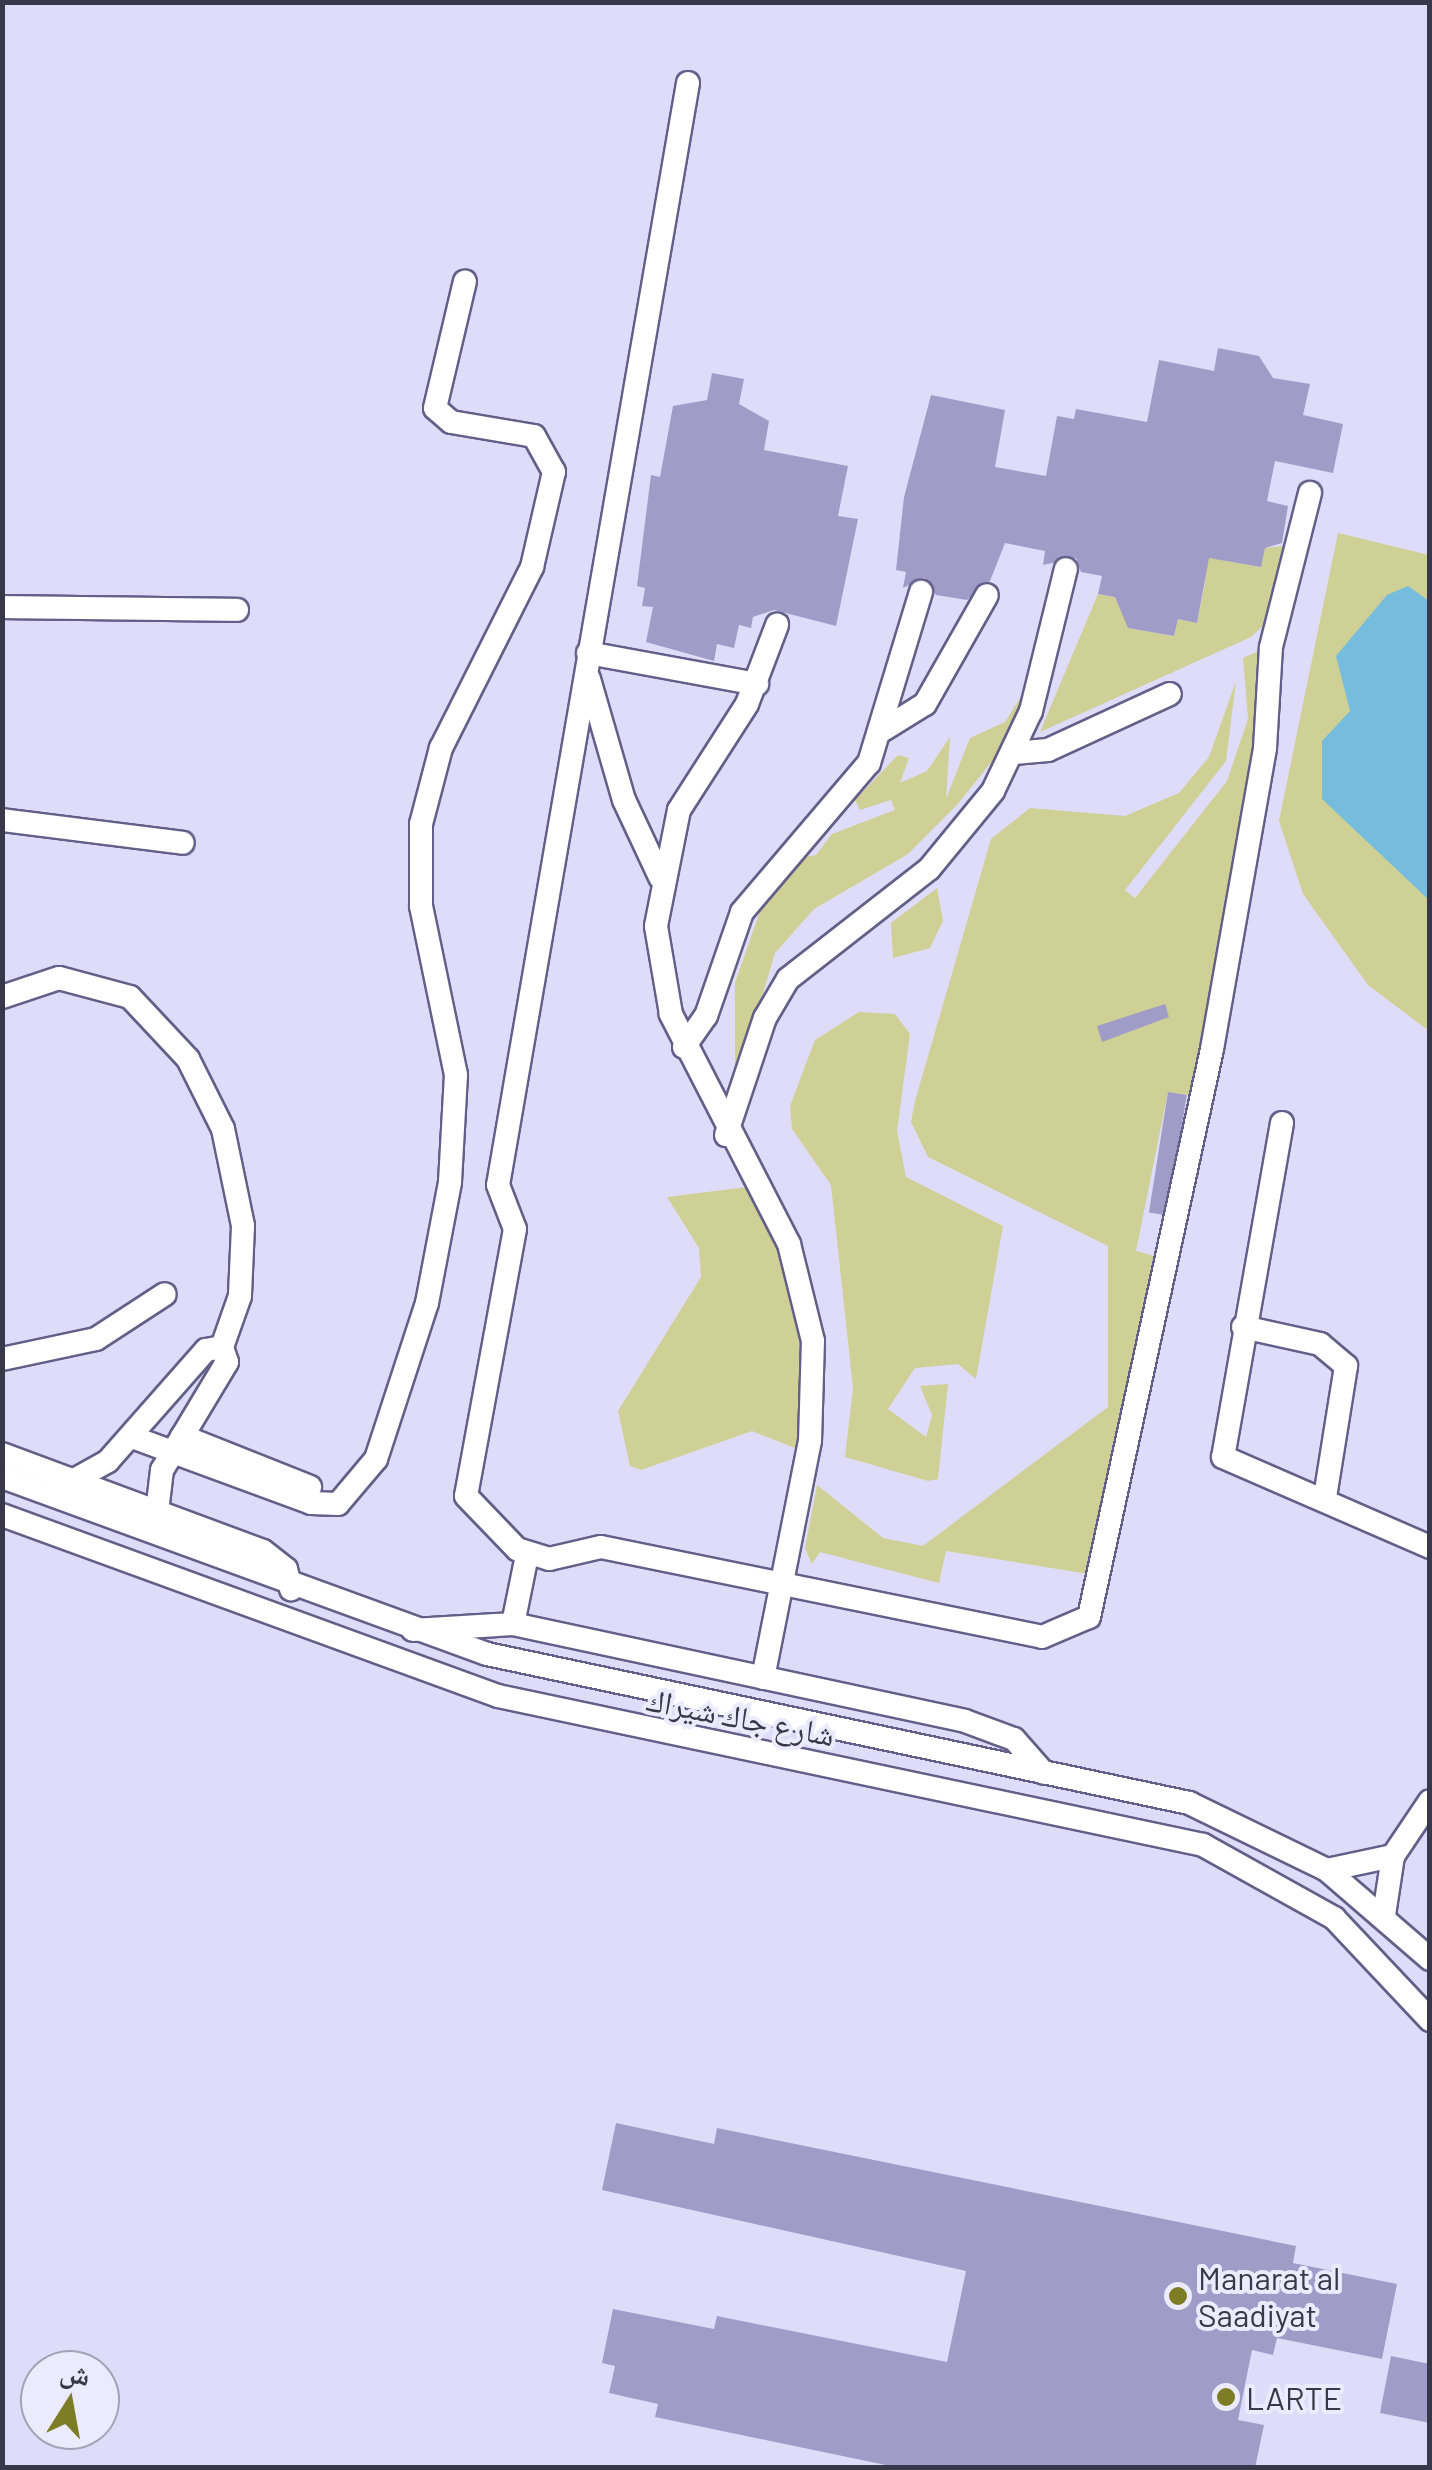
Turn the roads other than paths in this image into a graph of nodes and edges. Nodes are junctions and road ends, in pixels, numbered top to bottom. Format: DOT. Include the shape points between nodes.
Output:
graph roads {
  1 [pos="688,83"];
  2 [pos="466,281"];
  3 [pos="1310,493"];
  4 [pos="1066,570"];
  5 [pos="921,592"];
  6 [pos="988,595"];
  7 [pos="2,608"];
  8 [pos="237,610"];
  9 [pos="777,625"];
  10 [pos="587,659"];
  11 [pos="757,684"];
  12 [pos="1170,694"];
  13 [pos="883,730"];
  14 [pos="1014,754"];
  15 [pos="5,818"];
  16 [pos="183,843"];
  17 [pos="660,877"];
  18 [pos="2,997"];
  19 [pos="684,1047"];
  20 [pos="1282,1123"];
  21 [pos="726,1134"];
  22 [pos="166,1294"];
  23 [pos="1243,1326"];
  24 [pos="222,1346"];
  25 [pos="2,1359"];
  26 [pos="132,1436"];
  27 [pos="177,1444"];
  28 [pos="2,1454"];
  29 [pos="2,1477"];
  30 [pos="74,1480"];
  31 [pos="1325,1498"];
  32 [pos="158,1512"];
  33 [pos="2,1516"];
  34 [pos="1430,1548"];
  35 [pos="527,1555"];
  36 [pos="782,1583"];
  37 [pos="291,1588"];
  38 [pos="513,1624"];
  39 [pos="412,1630"];
  40 [pos="763,1678"];
  41 [pos="1044,1773"];
  42 [pos="1430,1801"];
  43 [pos="1393,1856"];
  44 [pos="1327,1870"];
  45 [pos="1384,1915"];
  46 [pos="1430,1959"];
  47 [pos="1430,2020"];
  1 -- 10 [label="street"];
  2 -- 27 [label="street" via="435,408 452,422 534,436 554,472 532,567 442,748 424,810 421,906 456,1074 450,1182 415,1344 376,1459 352,1494 312,1488"];
  3 -- 36 [label="street" via="1271,647 1265,748 1212,1049 1096,1606 1068,1633 1042,1637"];
  4 -- 14 [label="street"];
  5 -- 13 [label="street"];
  6 -- 13 [label="street" via="925,704"];
  7 -- 8 [label="street"];
  9 -- 11 [label="street"];
  10 -- 11 [label="street"];
  10 -- 17 [label="street" via="619,786"];
  10 -- 35 [label="street" via="500,1174 515,1229 466,1496"];
  11 -- 17 [label="street" via="679,810"];
  12 -- 14 [label="street" via="1048,750"];
  13 -- 19 [label="street" via="850,794 742,912 706,1016"];
  14 -- 21 [label="street" via="929,869 788,979 765,1018"];
  15 -- 16 [label="street"];
  17 -- 19 [label="street" via="658,956"];
  18 -- 24 [label="street" via="40,979 96,983 144,1007 188,1059 223,1128 243,1226 240,1296"];
  19 -- 21 [label="street"];
  20 -- 23 [label="street"];
  21 -- 36 [label="street" via="789,1244 813,1341 810,1441"];
  22 -- 25 [label="street" via="96,1339"];
  23 -- 31 [label="street" via="1222,1457"];
  23 -- 31 [label="street" via="1320,1344 1346,1366"];
  24 -- 26 [label="street" via="209,1347"];
  24 -- 27 [label="street" via="224,1369"];
  26 -- 27 [label="street"];
  26 -- 30 [label="street"];
  27 -- 32 [label="street"];
  28 -- 30 [label="street"];
  29 -- 37 [label="street, شارع جاك شيراك"];
  30 -- 32 [label="street"];
  31 -- 34 [label="street"];
  32 -- 37 [label="street" via="272,1555"];
  33 -- 47 [label="street, شارع جاك شيراك" via="498,1696 1203,1844 1334,1918"];
  35 -- 36 [label="street" via="601,1547"];
  35 -- 38 [label="street"];
  36 -- 40 [label="street"];
  37 -- 39 [label="street, شارع جاك شيراك"];
  38 -- 39 [label="street"];
  38 -- 40 [label="street"];
  39 -- 41 [label="street, شارع جاك شيراك" via="573,1677"];
  40 -- 41 [label="street" via="993,1728"];
  41 -- 44 [label="street, شارع جاك شيراك" via="1226,1815"];
  42 -- 43 [label="street"];
  43 -- 44 [label="street"];
  43 -- 45 [label="street"];
  44 -- 45 [label="street, شارع جاك شيراك"];
  45 -- 46 [label="street, شارع جاك شيراك"];
}
